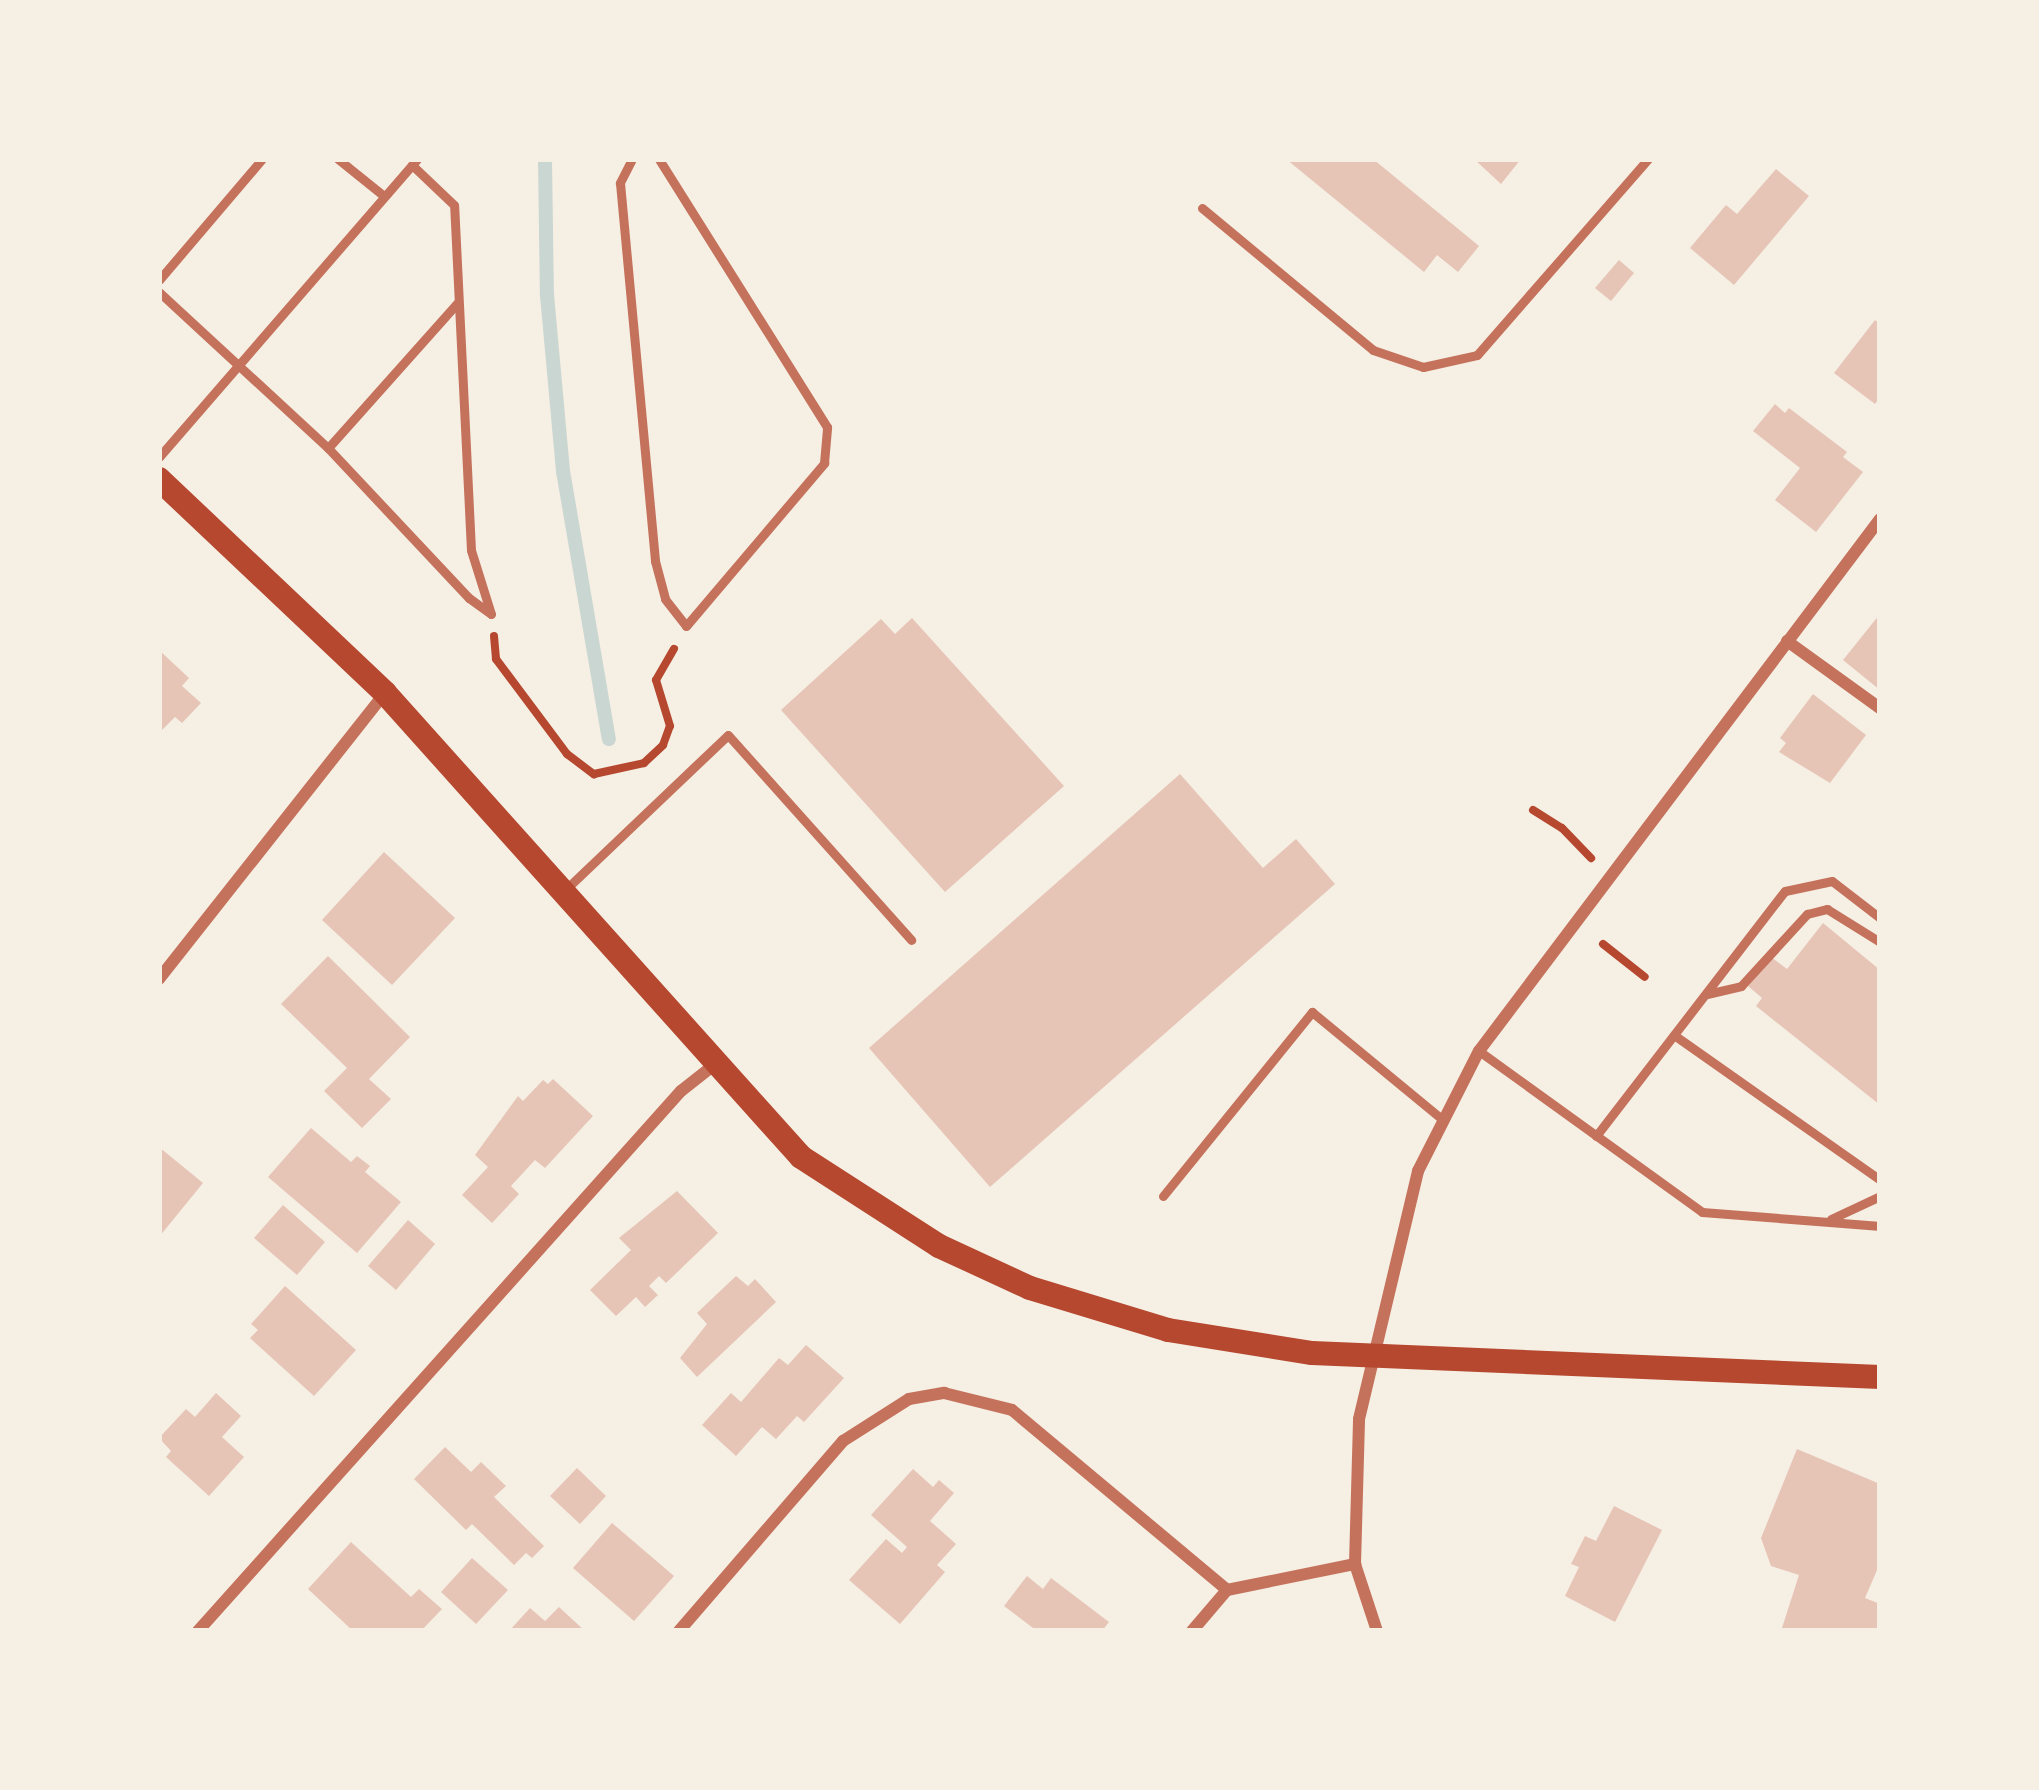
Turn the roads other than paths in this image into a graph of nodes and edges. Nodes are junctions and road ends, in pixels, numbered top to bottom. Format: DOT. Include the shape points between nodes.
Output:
graph roads {
  1 [pos="262,159"];
  2 [pos="338,159"];
  3 [pos="632,159"];
  4 [pos="659,159"];
  5 [pos="1648,159"];
  6 [pos="415,162"];
  7 [pos="384,196"];
  8 [pos="1202,208"];
  9 [pos="159,280"];
  10 [pos="159,292"];
  11 [pos="458,303"];
  12 [pos="239,361"];
  13 [pos="328,448"];
  14 [pos="159,457"];
  15 [pos="159,479"];
  16 [pos="1880,519"];
  17 [pos="1787,641"];
  18 [pos="385,693"];
  19 [pos="1880,708"];
  20 [pos="564,891"];
  21 [pos="1880,918"];
  22 [pos="910,940"];
  23 [pos="1880,942"];
  24 [pos="159,979"];
  25 [pos="1706,994"];
  26 [pos="1674,1035"];
  27 [pos="1479,1051"];
  28 [pos="714,1065"];
  29 [pos="1443,1120"];
  30 [pos="1596,1136"];
  31 [pos="1880,1180"];
  32 [pos="1163,1196"];
  33 [pos="1880,1196"];
  34 [pos="1826,1222"];
  35 [pos="1880,1226"];
  36 [pos="1373,1355"];
  37 [pos="1880,1377"];
  38 [pos="1355,1564"];
  39 [pos="1227,1590"];
  40 [pos="197,1631"];
  41 [pos="680,1631"];
  42 [pos="1192,1631"];
  43 [pos="1377,1631"];
  1 -- 9 [label="lane"];
  2 -- 7 [label="lane"];
  3 -- 4 [label="lane" via="620,183 655,561 665,599 686,626 824,463 826,427"];
  5 -- 8 [label="lane" via="1478,355 1424,367 1372,350"];
  6 -- 7 [label="lane"];
  6 -- 11 [label="lane" via="454,205"];
  7 -- 12 [label="lane"];
  10 -- 12 [label="lane"];
  11 -- 13 [label="lane"];
  11 -- 13 [label="lane" via="471,550 491,614"];
  12 -- 13 [label="lane"];
  12 -- 14 [label="lane"];
  15 -- 18 [label="main road"];
  16 -- 17 [label="street"];
  17 -- 19 [label="street"];
  17 -- 27 [label="street"];
  18 -- 20 [label="main road"];
  18 -- 24 [label="street"];
  20 -- 22 [label="lane" via="728,735"];
  20 -- 28 [label="main road"];
  21 -- 25 [label="lane" via="1832,881 1785,891"];
  23 -- 25 [label="lane" via="1827,908 1807,914 1742,986"];
  25 -- 26 [label="lane"];
  26 -- 30 [label="lane"];
  26 -- 31 [label="lane"];
  27 -- 29 [label="street"];
  27 -- 30 [label="lane"];
  28 -- 36 [label="main road" via="818,1169 901,1226 1030,1288 1168,1330"];
  28 -- 40 [label="street" via="681,1091"];
  29 -- 32 [label="lane" via="1312,1012"];
  29 -- 36 [label="street" via="1418,1172"];
  30 -- 34 [label="lane" via="1702,1212"];
  33 -- 34 [label="lane"];
  34 -- 35 [label="lane"];
  36 -- 37 [label="main road"];
  36 -- 38 [label="street" via="1359,1419"];
  38 -- 39 [label="street"];
  38 -- 43 [label="street"];
  39 -- 41 [label="street" via="1012,1410 944,1393 908,1399 843,1441"];
  39 -- 42 [label="street"];
}
